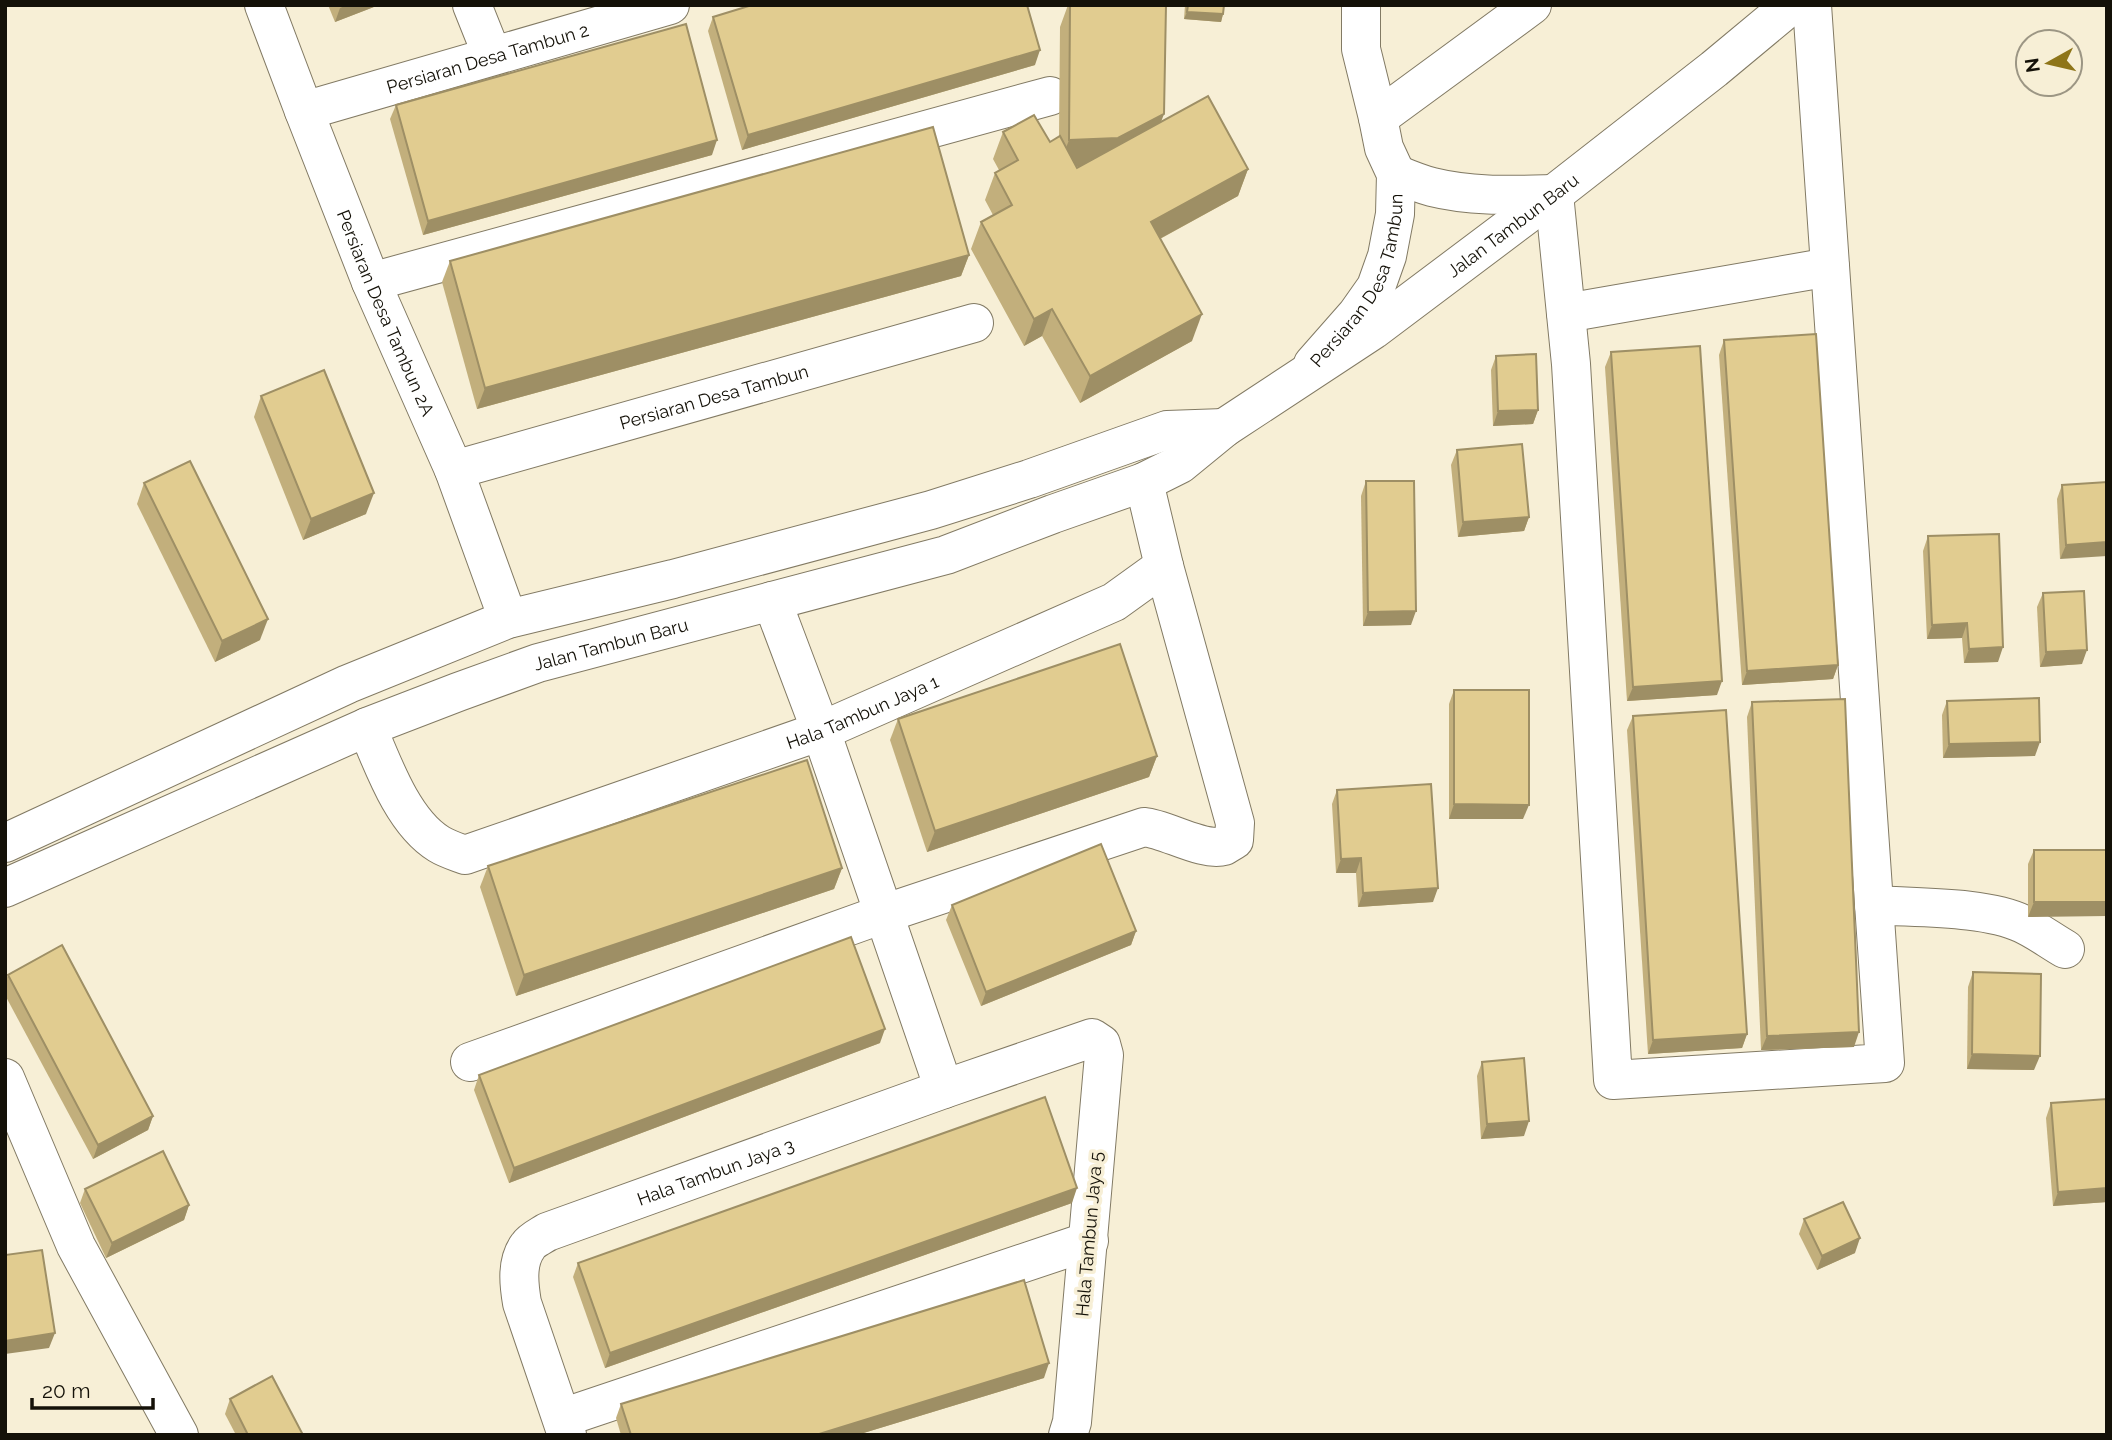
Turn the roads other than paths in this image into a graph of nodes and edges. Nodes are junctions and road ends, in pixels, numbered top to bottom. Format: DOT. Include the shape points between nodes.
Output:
graph roads {
  1 [pos="264,5"];
  2 [pos="472,5"];
  3 [pos="1361,5"];
  4 [pos="1532,5"];
  5 [pos="1791,5"];
  6 [pos="1812,5"];
  7 [pos="664,6"];
  8 [pos="492,55"];
  9 [pos="1050,96"];
  10 [pos="304,111"];
  11 [pos="1378,118"];
  12 [pos="1396,174"];
  13 [pos="1554,194"];
  14 [pos="1830,267"];
  15 [pos="372,282"];
  16 [pos="1566,313"];
  17 [pos="974,323"];
  18 [pos="1300,379"];
  19 [pos="1224,428"];
  20 [pos="454,470"];
  21 [pos="1144,482"];
  22 [pos="849,532"];
  23 [pos="1164,566"];
  24 [pos="673,579"];
  25 [pos="772,601"];
  26 [pos="508,619"];
  27 [pos="458,692"];
  28 [pos="367,727"];
  29 [pos="821,731"];
  30 [pos="5,843"];
  31 [pos="5,888"];
  32 [pos="1874,905"];
  33 [pos="883,914"];
  34 [pos="2065,949"];
  35 [pos="1092,1038"];
  36 [pos="470,1062"];
  37 [pos="5,1078"];
  38 [pos="944,1089"];
  39 [pos="1089,1241"];
  40 [pos="564,1427"];
  41 [pos="179,1435"];
  42 [pos="1068,1435"];
  1 -- 10 [label="street, Persiaran Desa Tambun 2A"];
  2 -- 8 [label="street"];
  3 -- 11 [label="street, Persiaran Desa Tambun" via="1361,49"];
  4 -- 11 [label="street"];
  5 -- 13 [label="street, Jalan Tambun Baru"];
  6 -- 14 [label="street"];
  7 -- 8 [label="street, Persiaran Desa Tambun 2"];
  8 -- 10 [label="street, Persiaran Desa Tambun 2"];
  9 -- 15 [label="street"];
  10 -- 15 [label="street, Persiaran Desa Tambun 2A"];
  11 -- 12 [label="street, Persiaran Desa Tambun"];
  12 -- 13 [label="street, Persiaran Desa Tambun" via="1465,193"];
  12 -- 18 [label="street, Persiaran Desa Tambun" via="1395,214 1376,287"];
  13 -- 16 [label="street"];
  13 -- 18 [label="street, Jalan Tambun Baru"];
  14 -- 16 [label="street"];
  14 -- 32 [label="street"];
  15 -- 20 [label="street, Persiaran Desa Tambun 2A"];
  16 -- 32 [label="street" via="1613,1080 1885,1063"];
  17 -- 20 [label="street, Persiaran Desa Tambun"];
  18 -- 19 [label="street, Jalan Tambun Baru"];
  19 -- 21 [label="street, Jalan Tambun Baru" via="1180,464"];
  19 -- 22 [label="street" via="1167,430 1029,480"];
  20 -- 26 [label="street, Persiaran Desa Tambun 2A"];
  21 -- 23 [label="street"];
  21 -- 25 [label="street, Jalan Tambun Baru" via="946,555"];
  22 -- 24 [label="street"];
  22 -- 25 [label="street" via="794,575"];
  23 -- 29 [label="street, Hala Tambun Jaya 1" via="1114,602"];
  23 -- 33 [label="street" via="1236,823 1234,840 1210,846 1144,827"];
  24 -- 25 [label="street"];
  24 -- 26 [label="street"];
  25 -- 27 [label="street, Jalan Tambun Baru" via="538,663"];
  25 -- 29 [label="street"];
  26 -- 27 [label="street" via="480,667"];
  26 -- 30 [label="street" via="348,684"];
  27 -- 28 [label="street, Jalan Tambun Baru"];
  28 -- 29 [label="street, Hala Tambun Jaya 1" via="394,790 413,819 438,844 465,855"];
  28 -- 31 [label="street, Jalan Tambun Baru"];
  29 -- 33 [label="street"];
  32 -- 34 [label="street" via="1999,916 2023,923"];
  33 -- 36 [label="street"];
  33 -- 38 [label="street"];
  35 -- 38 [label="street, Hala Tambun Jaya 3"];
  35 -- 39 [label="street, Hala Tambun Jaya 5" via="1101,1044 1104,1055"];
  37 -- 41 [label="street" via="76,1246"];
  38 -- 40 [label="street, Hala Tambun Jaya 3" via="547,1232 528,1244 518,1283"];
  39 -- 40 [label="street"];
  39 -- 42 [label="street, Hala Tambun Jaya 5"];
}
